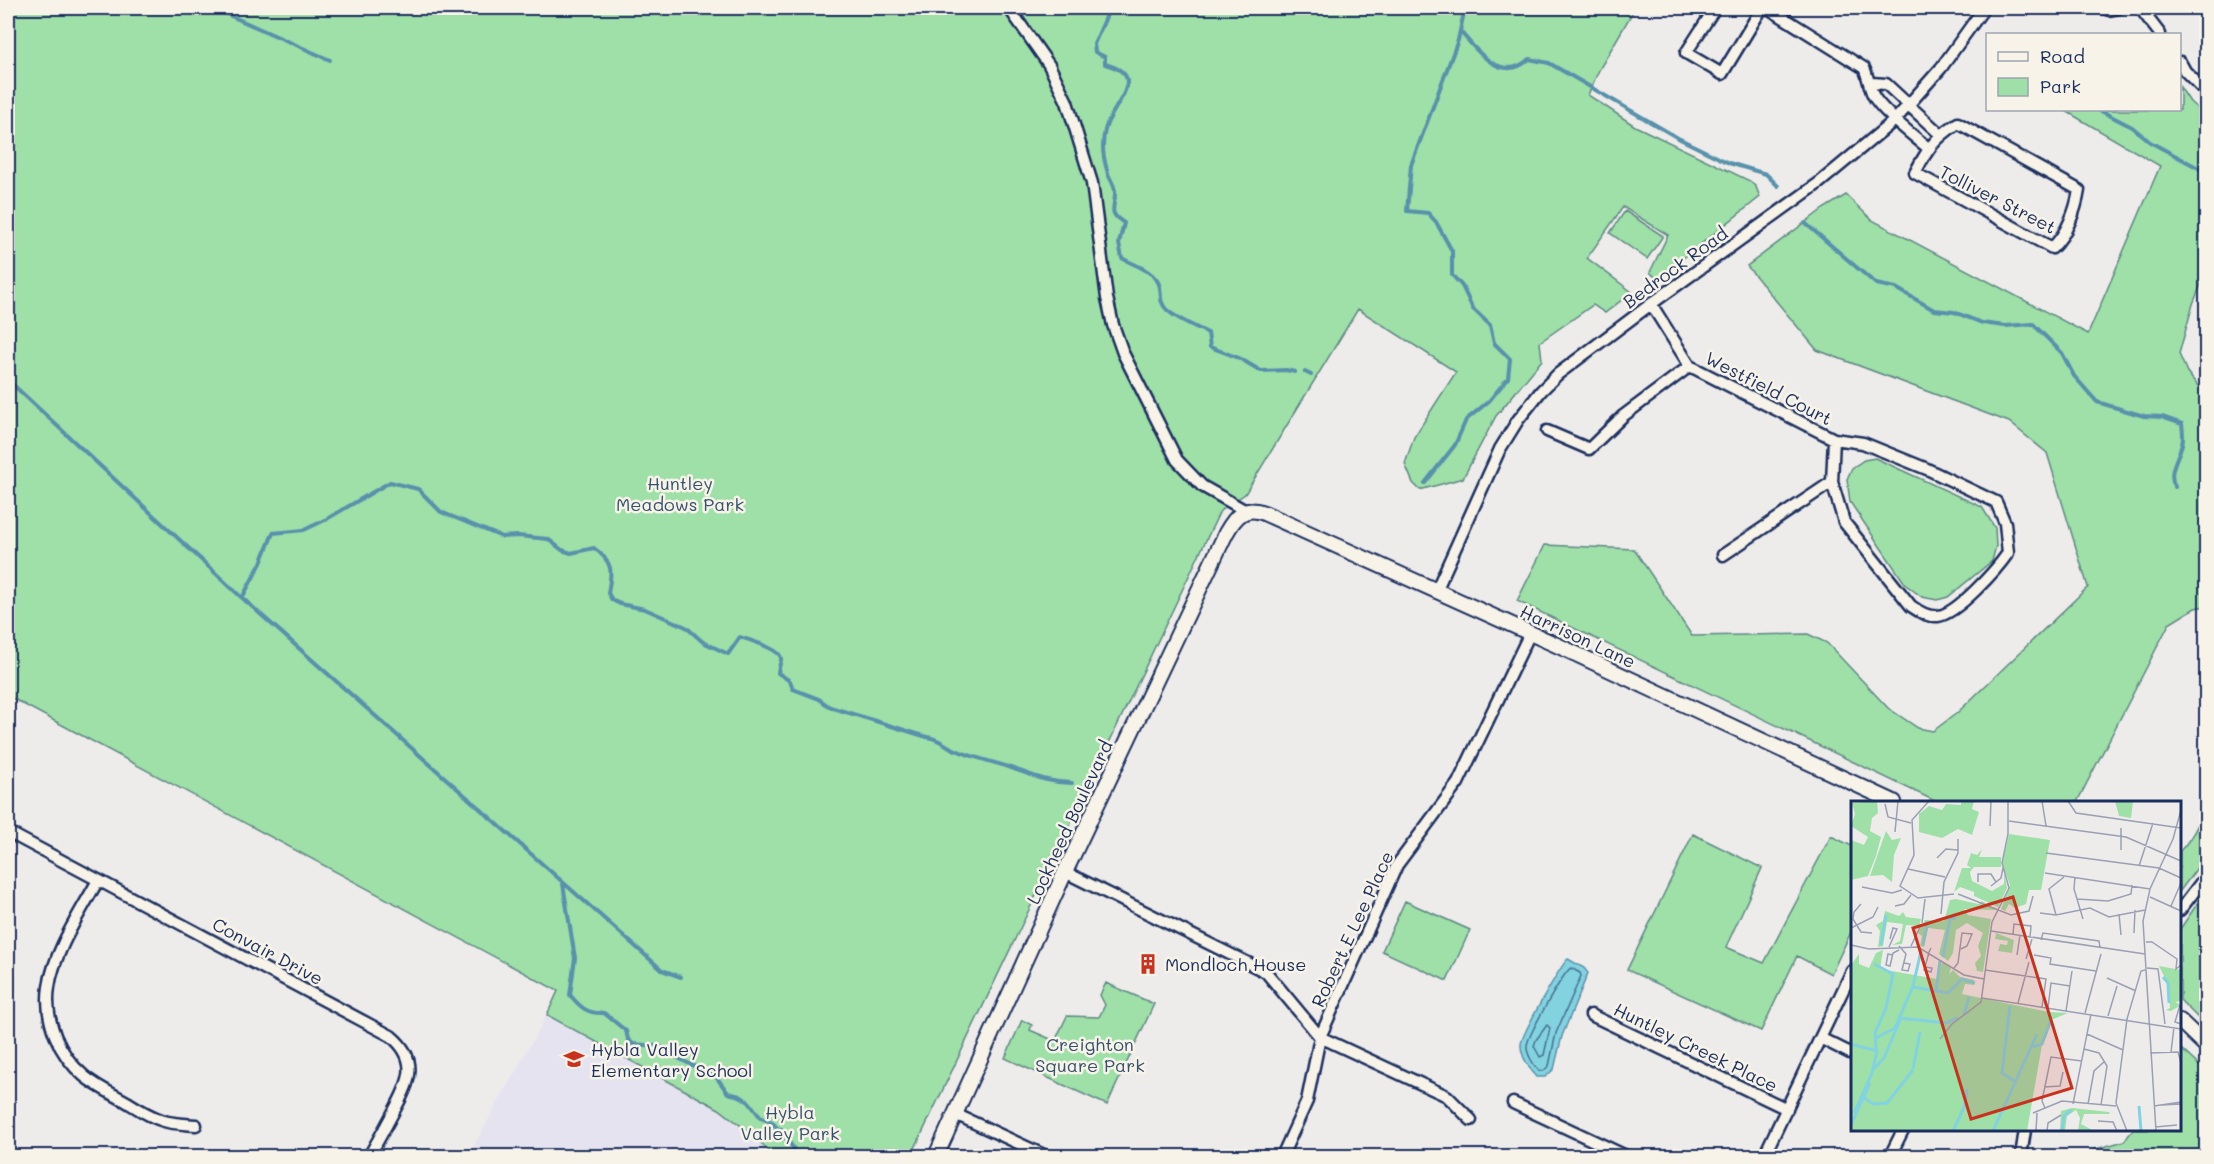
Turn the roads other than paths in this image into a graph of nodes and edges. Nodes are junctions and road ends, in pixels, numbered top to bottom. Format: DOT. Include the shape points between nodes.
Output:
graph roads {
  1 [pos="1010,8"];
  2 [pos="1714,8"];
  3 [pos="1762,8"];
  4 [pos="1768,8"];
  5 [pos="1984,8"];
  6 [pos="2103,8"];
  7 [pos="2119,8"];
  8 [pos="2140,8"];
  9 [pos="2159,33"];
  10 [pos="2181,63"];
  11 [pos="1871,83"];
  12 [pos="2206,92"];
  13 [pos="1910,105"];
  14 [pos="1895,120"];
  15 [pos="1941,135"];
  16 [pos="1928,148"];
  17 [pos="1651,304"];
  18 [pos="1690,366"];
  19 [pos="1547,431"];
  20 [pos="1834,439"];
  21 [pos="1832,482"];
  22 [pos="1246,511"];
  23 [pos="1723,555"];
  24 [pos="1436,591"];
  25 [pos="1530,633"];
  26 [pos="1892,801"];
  27 [pos="8,832"];
  28 [pos="1065,872"];
  29 [pos="2206,876"];
  30 [pos="98,880"];
  31 [pos="2181,909"];
  32 [pos="1851,973"];
  33 [pos="1591,1015"];
  34 [pos="2181,1022"];
  35 [pos="1320,1037"];
  36 [pos="1820,1038"];
  37 [pos="2206,1046"];
  38 [pos="1851,1054"];
  39 [pos="1513,1103"];
  40 [pos="1787,1109"];
  41 [pos="956,1114"];
  42 [pos="1471,1120"];
  43 [pos="195,1125"];
  44 [pos="1902,1131"];
  45 [pos="2025,1131"];
  46 [pos="369,1156"];
  47 [pos="936,1156"];
  48 [pos="1046,1156"];
  49 [pos="1282,1156"];
  50 [pos="1626,1156"];
  51 [pos="1764,1156"];
  52 [pos="1890,1156"];
  53 [pos="2020,1156"];
  1 -- 22 [label="street" via="1049,65 1067,102 1092,183 1107,298 1123,353 1177,460 1202,486"];
  2 -- 3 [label="street" via="1686,53 1722,74"];
  4 -- 11 [label="street" via="1864,68"];
  5 -- 13 [label="street, Bedrock Road"];
  6 -- 7 [label="street"];
  8 -- 9 [label="street"];
  10 -- 12 [label="street"];
  11 -- 13 [label="street, Tolliver Street" via="1886,84"];
  11 -- 14 [label="street, Tolliver Street" via="1873,95"];
  13 -- 14 [label="street, Bedrock Road"];
  13 -- 15 [label="street, Tolliver Street"];
  14 -- 16 [label="street, Tolliver Street"];
  14 -- 17 [label="street, Bedrock Road" via="1819,183"];
  15 -- 16 [label="street, Tolliver Street"];
  15 -- 16 [label="street, Tolliver Street" via="1958,123 2079,190 2061,240 2052,248 2046,246 1915,173"];
  17 -- 18 [label="street, Westfield Court"];
  17 -- 24 [label="street, Bedrock Road" via="1558,374 1518,420 1500,449"];
  18 -- 19 [label="street" via="1623,416 1589,449"];
  18 -- 20 [label="street, Westfield Court"];
  20 -- 21 [label="street, Westfield Court"];
  20 -- 21 [label="street, Westfield Court" via="1863,443 1996,502 2005,522 2008,553 1993,573 1951,611 1938,616 1924,615 1911,606 1844,522"];
  21 -- 23 [label="street"];
  22 -- 24 [label="street, Harrison Lane" via="1257,510"];
  22 -- 28 [label="street, Lockheed Boulevard" via="1235,517 1226,533"];
  24 -- 25 [label="street, Harrison Lane"];
  25 -- 26 [label="street, Harrison Lane"];
  25 -- 35 [label="street, Robert E Lee Place" via="1458,783 1397,865"];
  27 -- 30 [label="street, Convair Drive"];
  28 -- 35 [label="street" via="1266,972"];
  28 -- 41 [label="street, Lockheed Boulevard"];
  29 -- 31 [label="street"];
  30 -- 43 [label="street" via="52,971 49,1011 58,1042 85,1077 108,1091 167,1122"];
  30 -- 46 [label="street, Convair Drive" via="400,1043 410,1063 408,1084"];
  32 -- 36 [label="street"];
  33 -- 40 [label="street, Huntley Creek Place"];
  34 -- 37 [label="street"];
  35 -- 42 [label="street" via="1447,1096"];
  35 -- 49 [label="street, Robert E Lee Place" via="1307,1101"];
  36 -- 38 [label="street"];
  36 -- 40 [label="street"];
  39 -- 50 [label="street"];
  40 -- 51 [label="street"];
  41 -- 47 [label="street, Lockheed Boulevard"];
  41 -- 48 [label="street"];
  44 -- 52 [label="street"];
  45 -- 53 [label="street"];
}
